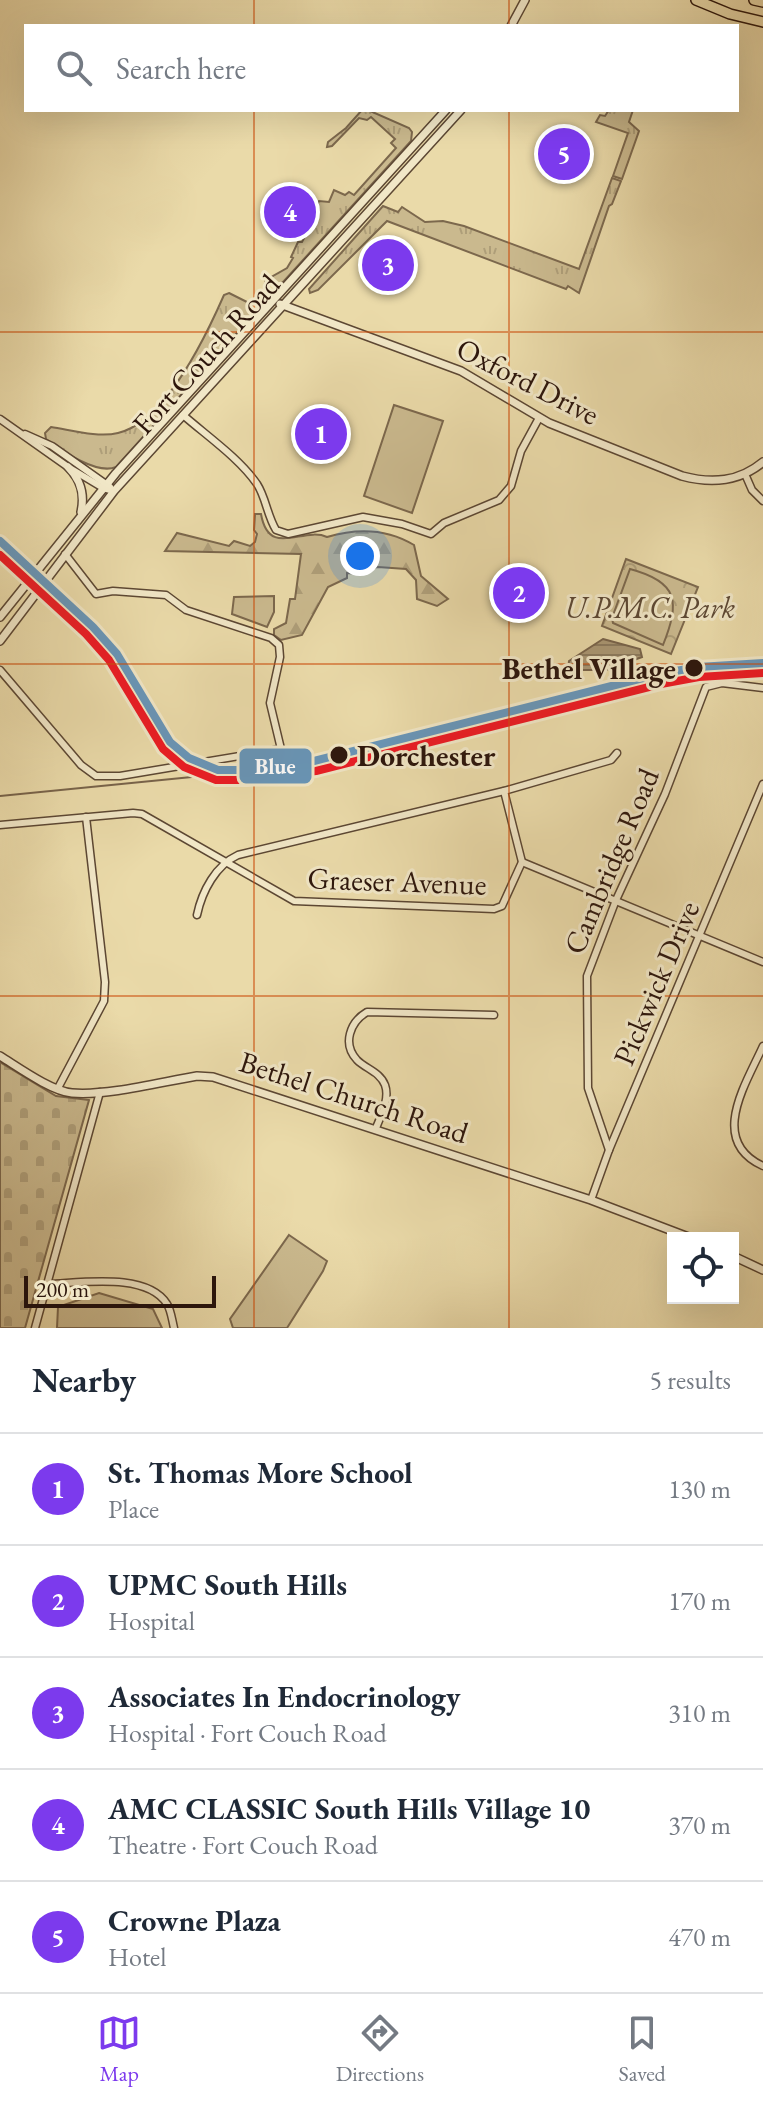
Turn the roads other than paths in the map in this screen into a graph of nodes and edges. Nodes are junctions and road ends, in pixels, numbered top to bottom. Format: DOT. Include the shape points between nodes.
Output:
graph roads {
  1 [pos="525,0"];
  2 [pos="696,0"];
  3 [pos="754,0"];
  4 [pos="763,2"];
  5 [pos="763,22"];
  6 [pos="512,24"];
  7 [pos="444,112"];
  8 [pos="459,112"];
  9 [pos="276,296"];
  10 [pos="270,303"];
  11 [pos="284,304"];
  12 [pos="183,415"];
  13 [pos="539,418"];
  14 [pos="0,419"];
  15 [pos="22,433"];
  16 [pos="763,462"];
  17 [pos="68,467"];
  18 [pos="745,474"];
  19 [pos="105,485"];
  20 [pos="114,491"];
  21 [pos="763,501"];
  22 [pos="79,518"];
  23 [pos="65,554"];
  24 [pos="0,617"];
  25 [pos="0,641"];
  26 [pos="0,670"];
  27 [pos="763,688"];
  28 [pos="617,753"];
  29 [pos="763,784"];
  30 [pos="504,791"];
  31 [pos="86,817"];
  32 [pos="0,825"];
  33 [pos="224,861"];
  34 [pos="522,862"];
  35 [pos="616,900"];
  36 [pos="197,915"];
  37 [pos="700,935"];
  38 [pos="763,962"];
  39 [pos="494,1015"];
  40 [pos="763,1046"];
  41 [pos="0,1056"];
  42 [pos="58,1088"];
  43 [pos="100,1092"];
  44 [pos="376,1128"];
  45 [pos="609,1150"];
  46 [pos="763,1166"];
  47 [pos="591,1200"];
  48 [pos="675,1232"];
  49 [pos="739,1259"];
  50 [pos="763,1270"];
  51 [pos="48,1284"];
  52 [pos="35,1328"];
  53 [pos="174,1328"];
  1 -- 6 [label="street"];
  2 -- 5 [label="main road"];
  3 -- 4 [label="main road"];
  7 -- 9 [label="street, Fort Couch Road"];
  8 -- 11 [label="street, Fort Couch Road"];
  9 -- 10 [label="street, Fort Couch Road"];
  9 -- 11 [label="street"];
  10 -- 11 [label="street, Oxford Drive"];
  10 -- 19 [label="street, Fort Couch Road"];
  11 -- 12 [label="street, Fort Couch Road"];
  11 -- 13 [label="street, Oxford Drive" via="461,371"];
  12 -- 13 [label="street" via="256,482 276,530 288,534 363,517 431,534 444,523 499,500 511,486 521,451"];
  12 -- 20 [label="street, Fort Couch Road"];
  13 -- 18 [label="street, Oxford Drive" via="682,476 718,481"];
  14 -- 15 [label="street"];
  15 -- 17 [label="street"];
  15 -- 19 [label="street" via="52,446"];
  16 -- 18 [label="street, Oxford Drive"];
  17 -- 19 [label="street"];
  17 -- 22 [label="street" via="82,489"];
  18 -- 21 [label="street"];
  19 -- 20 [label="street"];
  19 -- 22 [label="street, Fort Couch Road"];
  20 -- 23 [label="street, Fort Couch Road"];
  22 -- 24 [label="street, Fort Couch Road"];
  23 -- 25 [label="street, Fort Couch Road"];
  23 -- 26 [label="street" via="96,594 166,595 186,610 279,645 270,703 281,749 96,776"];
  27 -- 35 [label="street, Cambridge Road" via="722,683 706,687"];
  28 -- 30 [label="street" via="611,760"];
  29 -- 37 [label="street, Pickwick Drive"];
  30 -- 33 [label="street"];
  30 -- 34 [label="street, Graeser Avenue"];
  31 -- 32 [label="street, Graeser Avenue"];
  31 -- 33 [label="street, Graeser Avenue" via="142,814"];
  31 -- 42 [label="street" via="104,1001"];
  33 -- 34 [label="street, Graeser Avenue" via="294,901 494,909 502,906"];
  33 -- 36 [label="street" via="200,900"];
  34 -- 35 [label="street"];
  35 -- 37 [label="street"];
  35 -- 45 [label="street, Cambridge Road" via="587,976 588,1088"];
  37 -- 38 [label="street"];
  37 -- 45 [label="street, Pickwick Drive"];
  39 -- 44 [label="street" via="367,1012 359,1017 349,1035 353,1054 387,1090"];
  40 -- 46 [label="street" via="733,1119 737,1143"];
  41 -- 42 [label="street, Bethel Church Road"];
  42 -- 43 [label="street, Bethel Church Road"];
  43 -- 44 [label="street, Bethel Church Road" via="213,1077"];
  43 -- 51 [label="street"];
  44 -- 47 [label="street, Bethel Church Road"];
  45 -- 47 [label="street, Pickwick Drive"];
  47 -- 48 [label="street, Bethel Church Road"];
  49 -- 50 [label="street"];
  51 -- 52 [label="street"];
  51 -- 53 [label="street" via="132,1283 157,1292 169,1305"];
}
